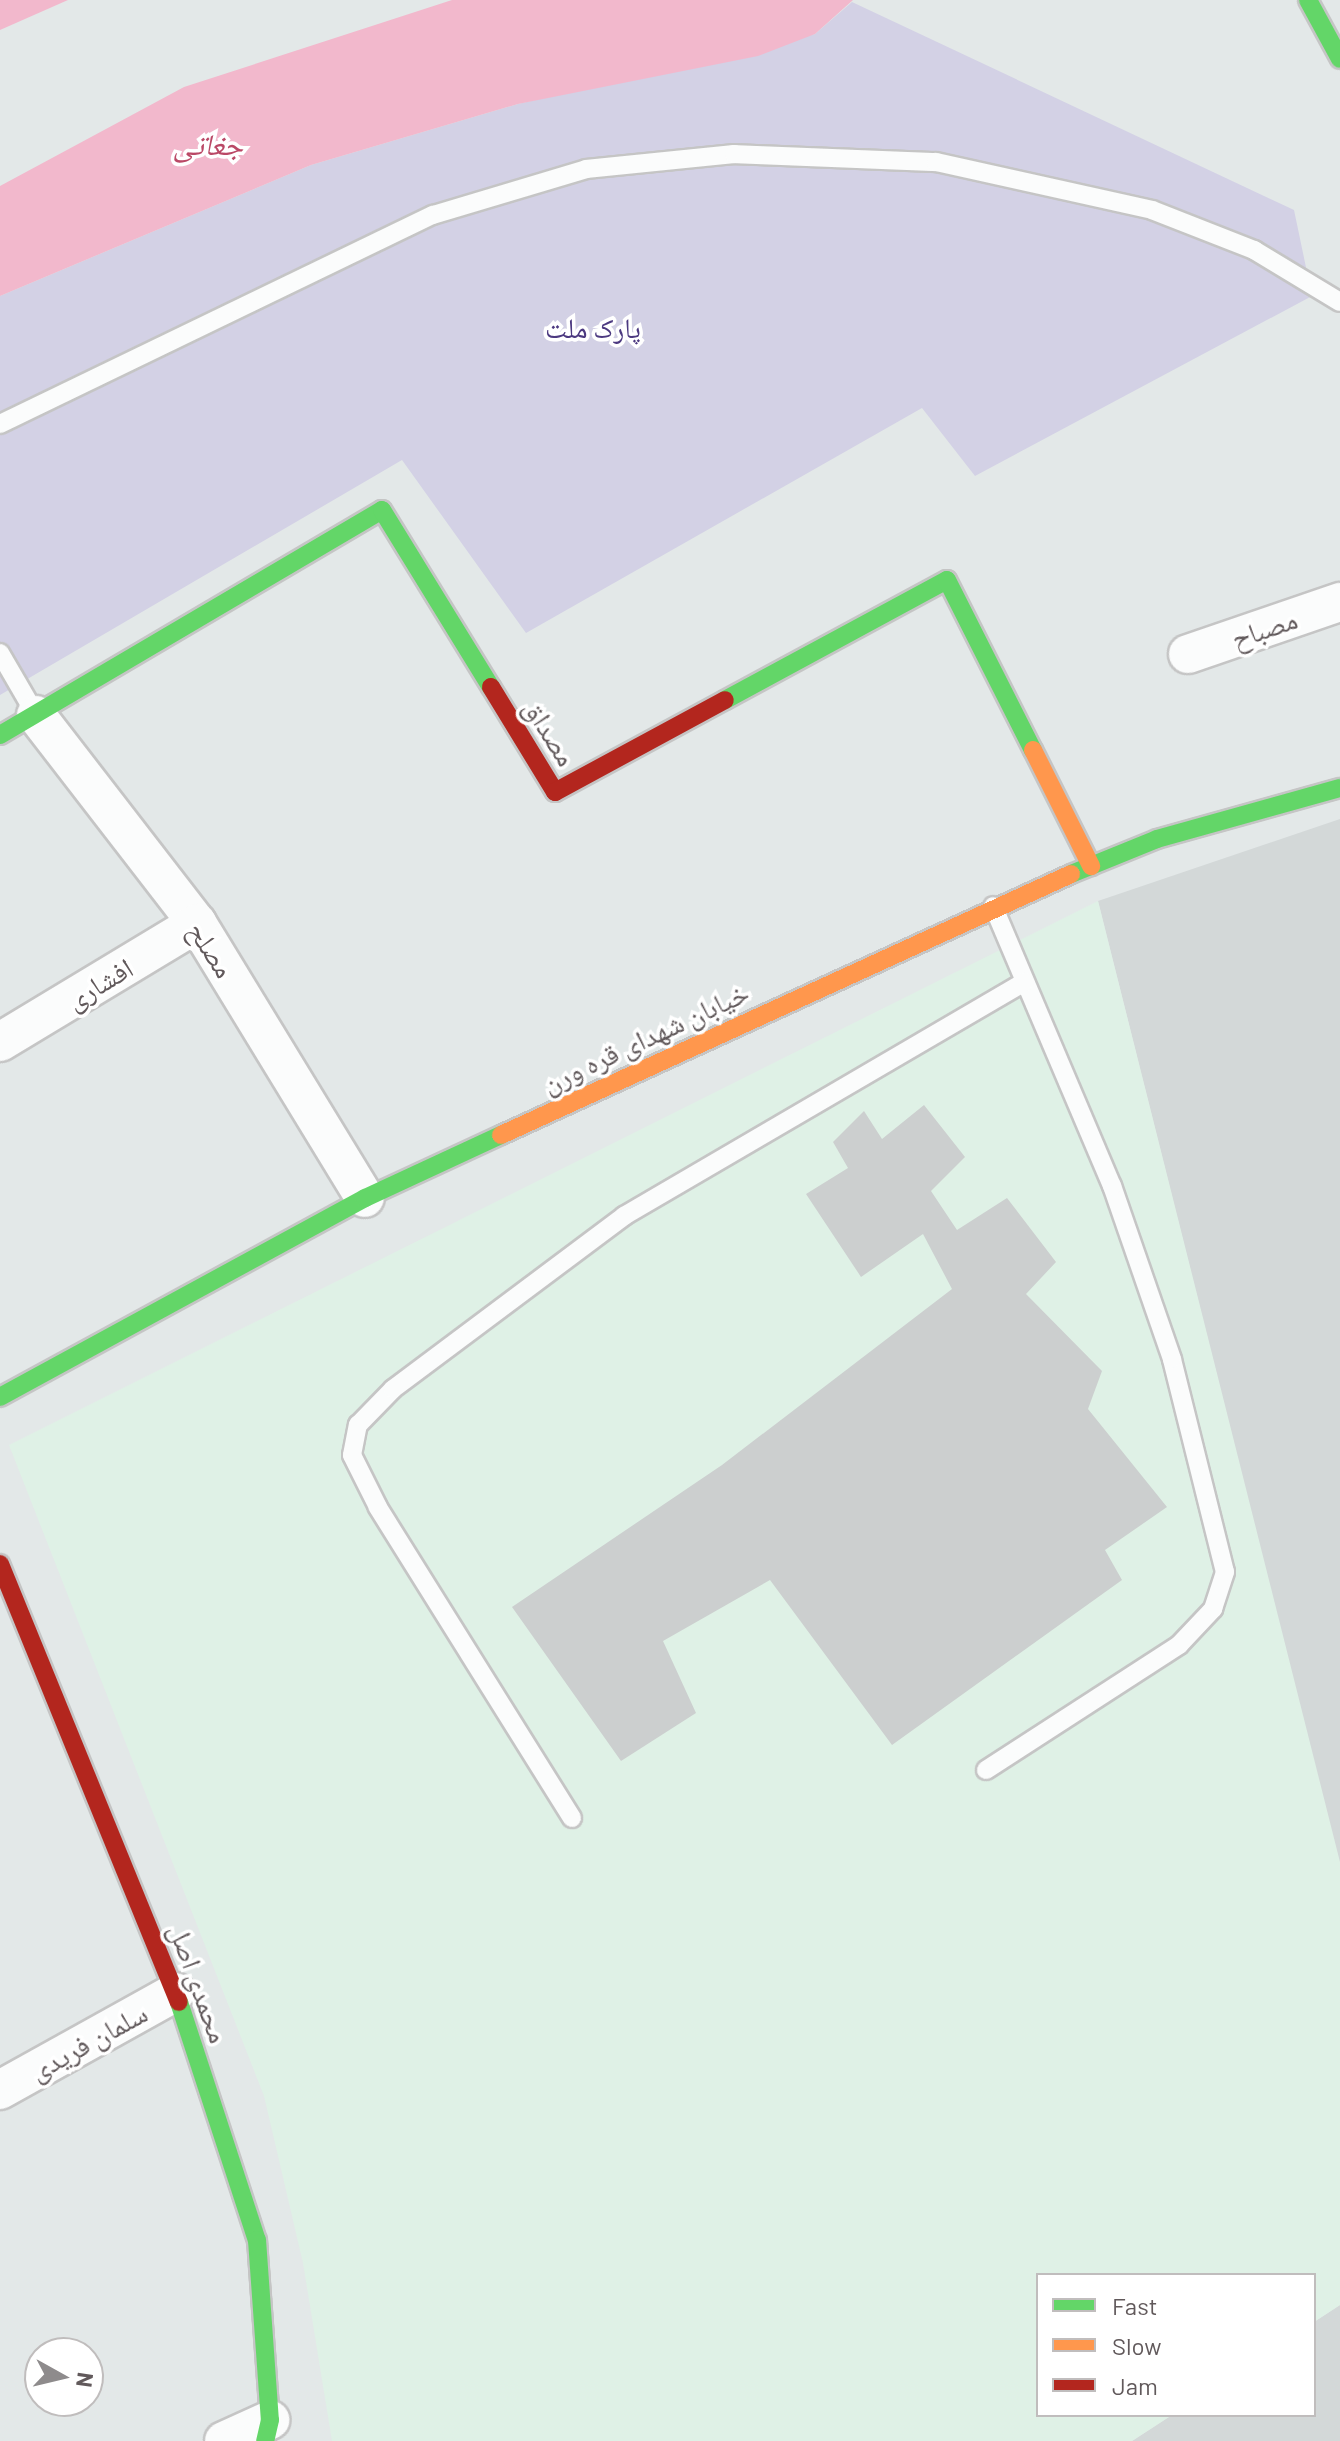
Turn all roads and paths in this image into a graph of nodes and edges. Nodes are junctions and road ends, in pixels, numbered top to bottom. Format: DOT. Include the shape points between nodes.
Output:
graph roads {
  1 [pos="1308,0"];
  2 [pos="1340,59"];
  3 [pos="1340,302"];
  4 [pos="0,424"];
  5 [pos="1340,602"];
  6 [pos="0,653"];
  7 [pos="1188,654"];
  8 [pos="36,715"];
  9 [pos="0,735"];
  10 [pos="1340,788"];
  11 [pos="1091,866"];
  12 [pos="993,906"];
  13 [pos="197,923"];
  14 [pos="1025,982"];
  15 [pos="0,1042"];
  16 [pos="365,1198"];
  17 [pos="0,1397"];
  18 [pos="0,1564"];
  19 [pos="986,1770"];
  20 [pos="572,1818"];
  21 [pos="176,1992"];
  22 [pos="0,2090"];
  23 [pos="268,2431"];
  24 [pos="224,2441"];
  1 -- 2 [label="main road"];
  3 -- 4 [label="lane" via="1254,250 1152,210 936,162 734,154 586,169 433,215"];
  5 -- 7 [label="street, مصباح"];
  6 -- 8 [label="lane"];
  8 -- 9 [label="main road, مصداق"];
  8 -- 11 [label="main road, مصداق" via="382,510 555,792 947,580"];
  8 -- 13 [label="street, مصلح"];
  10 -- 11 [label="main road, خیابان شهدای قره ورن" via="1157,839"];
  11 -- 12 [label="main road, خیابان شهدای قره ورن"];
  12 -- 14 [label="lane"];
  12 -- 16 [label="main road, خیابان شهدای قره ورن"];
  13 -- 15 [label="street, افشاری"];
  13 -- 16 [label="street, مصلح"];
  14 -- 19 [label="lane" via="1112,1186 1172,1359 1225,1572 1213,1609 1179,1645"];
  14 -- 20 [label="lane" via="624,1216 393,1389 358,1425 352,1455 378,1507"];
  16 -- 17 [label="main road, خیابان شهدای قره ورن"];
  18 -- 21 [label="main road, محمدی اصل"];
  21 -- 22 [label="street, سلمان فریدی"];
  21 -- 23 [label="main road, محمدی اصل" via="257,2240"];
  23 -- 24 [label="street"];
}
